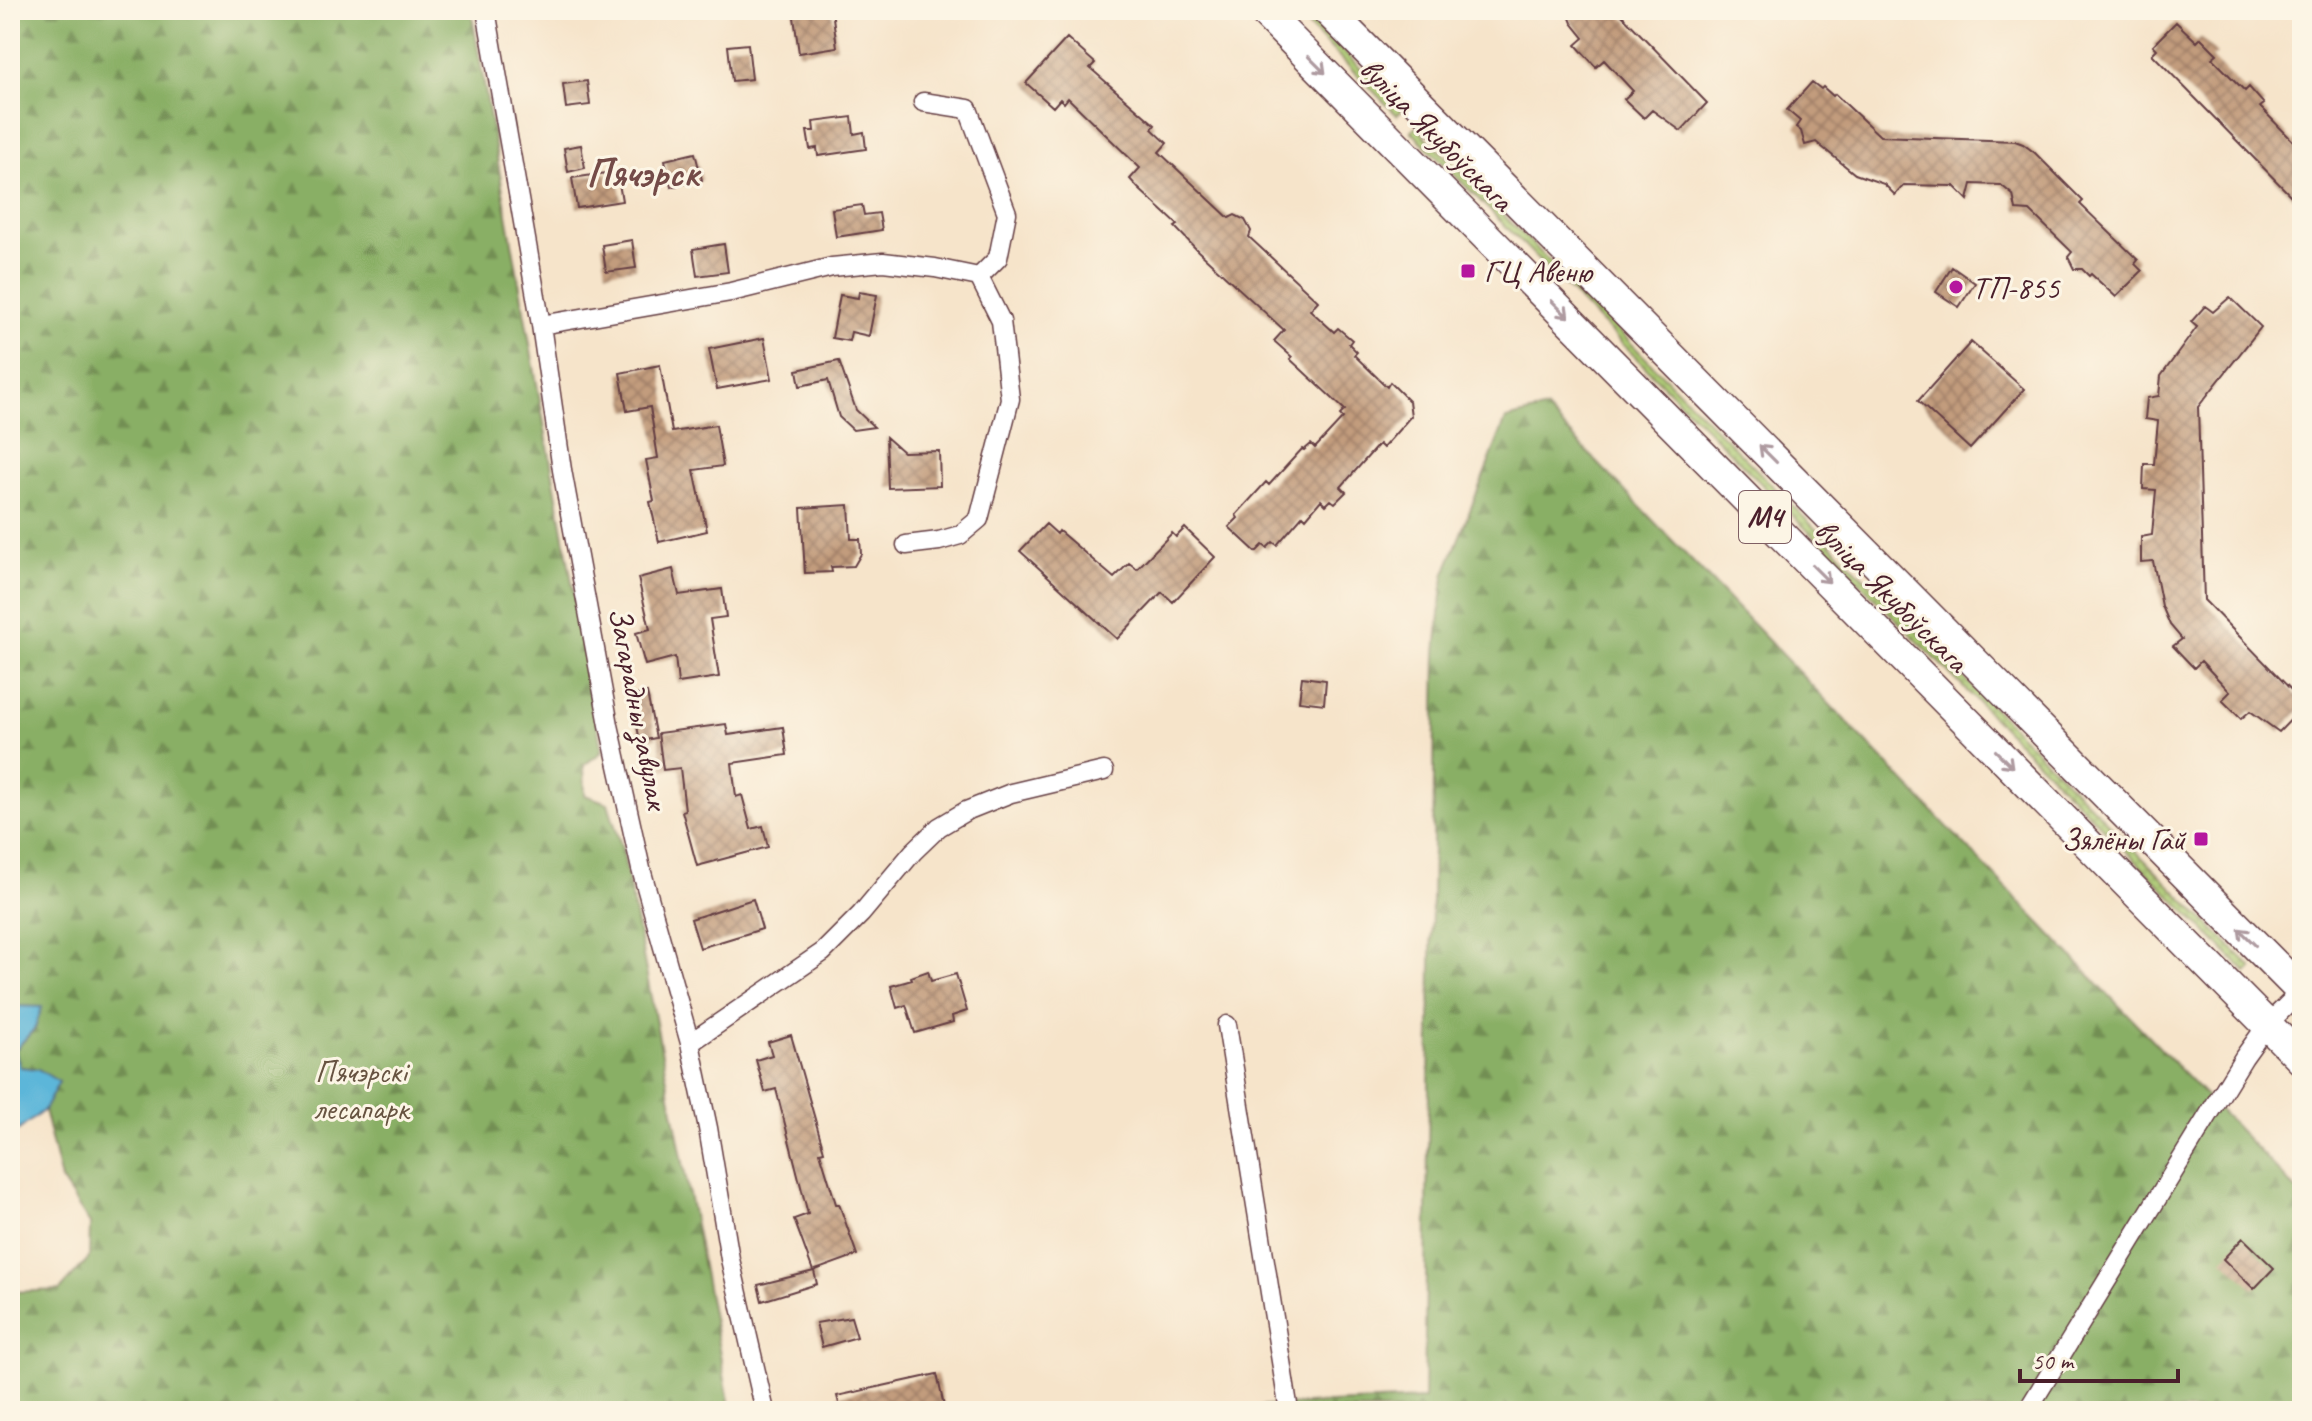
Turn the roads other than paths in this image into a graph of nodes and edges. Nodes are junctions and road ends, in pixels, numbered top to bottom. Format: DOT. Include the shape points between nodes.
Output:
graph roads {
  1 [pos="486,10"];
  2 [pos="1262,10"];
  3 [pos="1327,10"];
  4 [pos="923,102"];
  5 [pos="979,277"];
  6 [pos="541,325"];
  7 [pos="906,545"];
  8 [pos="1104,771"];
  9 [pos="2301,992"];
  10 [pos="1227,1025"];
  11 [pos="2267,1025"];
  12 [pos="690,1043"];
  13 [pos="2302,1060"];
  14 [pos="765,1411"];
  15 [pos="1289,1411"];
  16 [pos="2027,1411"];
  1 -- 6 [label="street, Загарадны завулак"];
  2 -- 11 [label="main road, вуліца Якубоўскага / М4, one-way"];
  9 -- 3 [label="main road, вуліца Якубоўскага / М4, one-way"];
  4 -- 5 [label="street" via="968,109 1007,213 998,258"];
  5 -- 6 [label="street" via="883,262 832,267 731,292"];
  5 -- 7 [label="street" via="1001,321 1010,399 979,519 960,535"];
  6 -- 12 [label="street, Загарадны завулак" via="609,725 641,869"];
  8 -- 12 [label="street" via="1011,793 939,827 823,952"];
  9 -- 11 [label="street"];
  10 -- 15 [label="street"];
  11 -- 13 [label="main road, вуліца Якубоўскага / М4"];
  11 -- 16 [label="street"];
  12 -- 14 [label="street, Загарадны завулак"];
}
